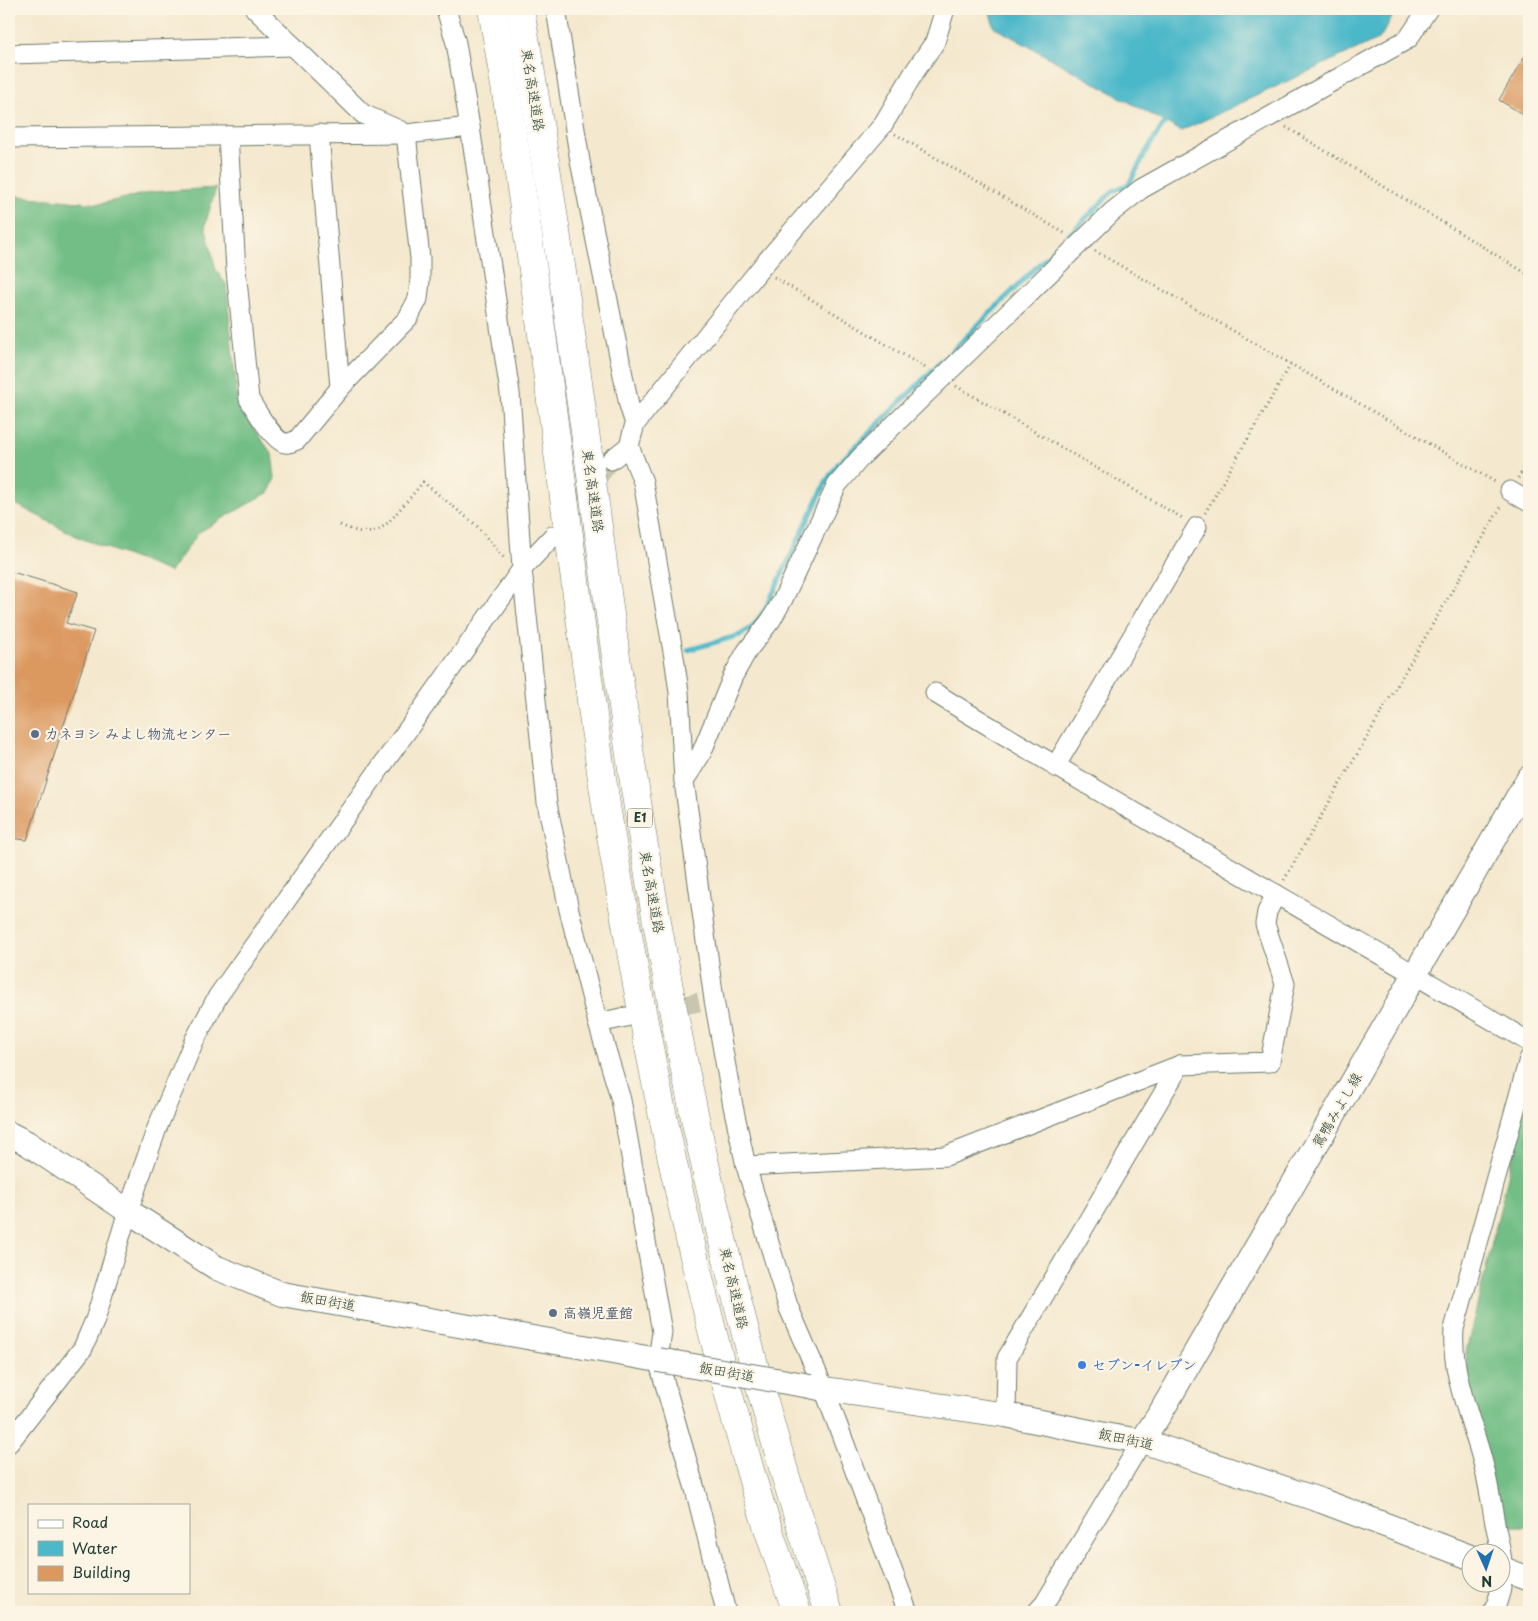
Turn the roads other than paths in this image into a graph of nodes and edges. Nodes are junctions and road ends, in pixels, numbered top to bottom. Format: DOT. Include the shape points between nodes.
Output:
graph roads {
  1 [pos="255,9"];
  2 [pos="446,9"];
  3 [pos="492,9"];
  4 [pos="520,9"];
  5 [pos="556,9"];
  6 [pos="945,9"];
  7 [pos="1428,9"];
  8 [pos="292,46"];
  9 [pos="9,54"];
  10 [pos="470,127"];
  11 [pos="319,134"];
  12 [pos="406,134"];
  13 [pos="228,136"];
  14 [pos="9,138"];
  15 [pos="340,388"];
  16 [pos="635,424"];
  17 [pos="629,446"];
  18 [pos="611,460"];
  19 [pos="1510,491"];
  20 [pos="1529,502"];
  21 [pos="1197,526"];
  22 [pos="554,535"];
  23 [pos="522,569"];
  24 [pos="935,693"];
  25 [pos="1055,767"];
  26 [pos="1529,778"];
  27 [pos="684,781"];
  28 [pos="1276,894"];
  29 [pos="1416,974"];
  30 [pos="626,1017"];
  31 [pos="598,1023"];
  32 [pos="1529,1042"];
  33 [pos="1529,1059"];
  34 [pos="1180,1065"];
  35 [pos="9,1134"];
  36 [pos="746,1166"];
  37 [pos="128,1212"];
  38 [pos="658,1360"];
  39 [pos="817,1388"];
  40 [pos="1006,1415"];
  41 [pos="1142,1441"];
  42 [pos="9,1443"];
  43 [pos="1497,1544"];
  44 [pos="1460,1553"];
  45 [pos="1510,1572"];
  46 [pos="1529,1579"];
  47 [pos="1501,1594"];
  48 [pos="726,1612"];
  49 [pos="797,1612"];
  50 [pos="829,1612"];
  51 [pos="908,1612"];
  52 [pos="1038,1612"];
  53 [pos="1494,1612"];
  1 -- 8 [label="street"];
  2 -- 10 [label="street" via="456,43"];
  3 -- 49 [label="highway, 東名高速道路 / E1" via="541,328 613,851 639,994 671,1154 714,1338 746,1459"];
  4 -- 50 [label="highway, 東名高速道路 / E1" via="560,263 642,836 671,999 701,1148 742,1322 778,1455"];
  5 -- 16 [label="street" via="602,279"];
  6 -- 16 [label="street" via="935,42 882,126 760,269"];
  7 -- 27 [label="street" via="1408,39 1141,189 1112,212 861,457 837,485 783,598 733,676 701,754"];
  8 -- 9 [label="street"];
  8 -- 12 [label="street" via="363,114"];
  10 -- 12 [label="street"];
  10 -- 23 [label="street" via="510,393"];
  11 -- 12 [label="street"];
  11 -- 13 [label="street"];
  11 -- 15 [label="street"];
  12 -- 15 [label="street" via="420,258 418,298 408,318"];
  13 -- 14 [label="street"];
  13 -- 15 [label="street" via="236,270 249,399 278,440 286,444 297,440"];
  16 -- 17 [label="street"];
  17 -- 18 [label="street"];
  17 -- 27 [label="street" via="643,482 674,657"];
  19 -- 20 [label="street"];
  21 -- 25 [label="street"];
  22 -- 23 [label="street"];
  23 -- 31 [label="street" via="547,803 569,910"];
  23 -- 37 [label="street" via="218,996 194,1041 165,1110"];
  24 -- 25 [label="street"];
  25 -- 28 [label="street"];
  26 -- 29 [label="main road, 鴛鴨みよし線"];
  27 -- 36 [label="street" via="706,1001"];
  28 -- 29 [label="street"];
  28 -- 34 [label="street" via="1265,924 1285,984 1270,1062"];
  29 -- 32 [label="street"];
  29 -- 41 [label="main road, 鴛鴨みよし線"];
  30 -- 31 [label="street"];
  31 -- 38 [label="street" via="621,1100 662,1332"];
  33 -- 43 [label="street" via="1454,1329 1454,1360 1482,1459"];
  34 -- 36 [label="street" via="946,1156"];
  34 -- 40 [label="street" via="1007,1358"];
  35 -- 37 [label="main road, 飯田街道"];
  36 -- 39 [label="street" via="788,1306"];
  37 -- 38 [label="main road, 飯田街道" via="217,1268 282,1294"];
  37 -- 42 [label="street" via="95,1320 83,1348"];
  38 -- 39 [label="main road, 飯田街道, bridge"];
  38 -- 48 [label="street"];
  39 -- 40 [label="main road, 飯田街道"];
  39 -- 51 [label="street"];
  40 -- 41 [label="main road, 飯田街道"];
  41 -- 44 [label="main road, 飯田街道" via="1322,1501"];
  41 -- 52 [label="street"];
  45 -- 46 [label="main road"];
  47 -- 53 [label="street"];
}
